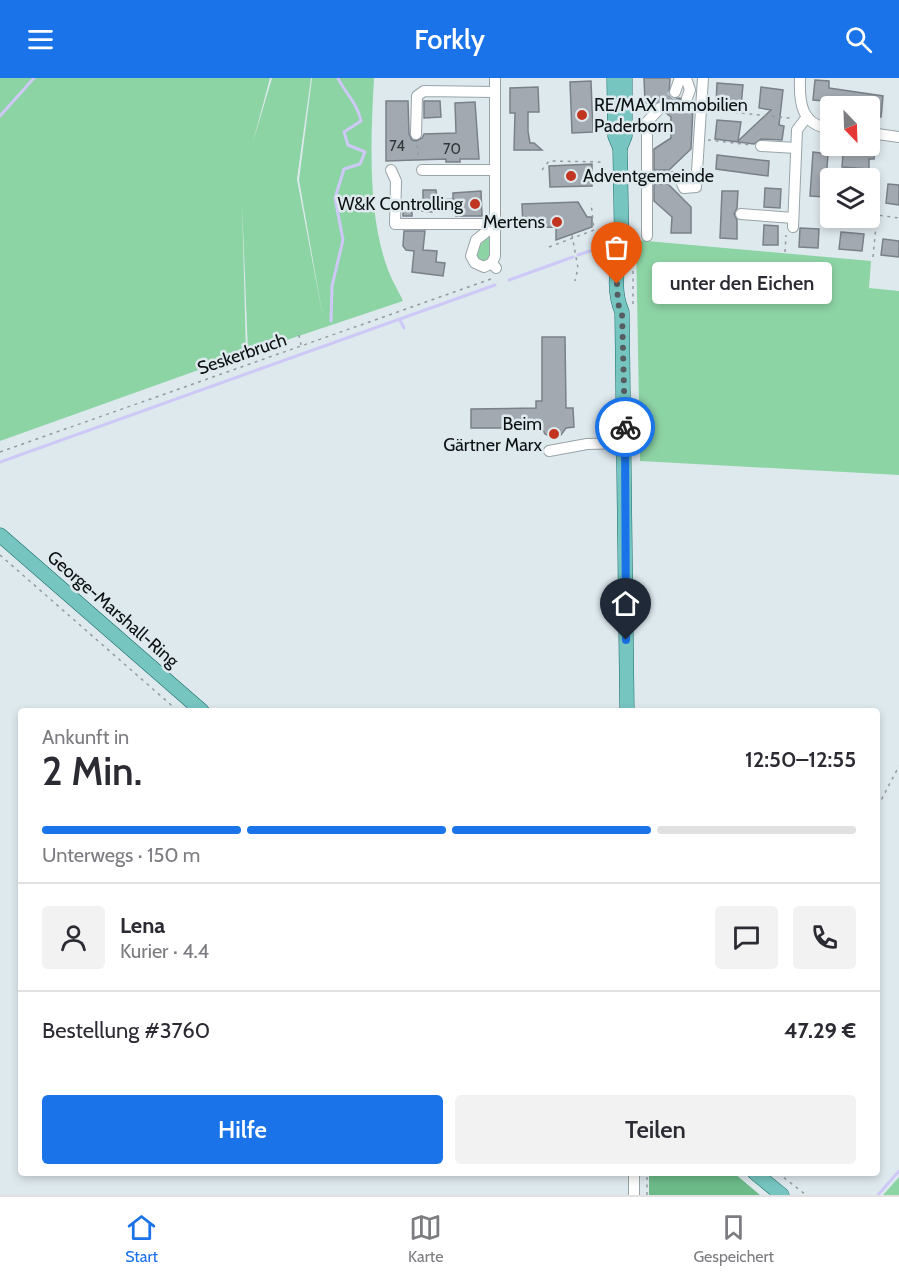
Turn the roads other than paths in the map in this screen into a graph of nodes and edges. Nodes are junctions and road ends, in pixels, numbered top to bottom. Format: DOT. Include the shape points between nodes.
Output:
graph roads {
  1 [pos="495,78"];
  2 [pos="614,78"];
  3 [pos="625,78"];
  4 [pos="680,78"];
  5 [pos="686,78"];
  6 [pos="703,78"];
  7 [pos="800,78"];
  8 [pos="493,92"];
  9 [pos="675,92"];
  10 [pos="687,98"];
  11 [pos="660,108"];
  12 [pos="803,121"];
  13 [pos="820,126"];
  14 [pos="416,134"];
  15 [pos="880,135"];
  16 [pos="899,137"];
  17 [pos="761,146"];
  18 [pos="620,148"];
  19 [pos="796,148"];
  20 [pos="391,170"];
  21 [pos="422,170"];
  22 [pos="495,170"];
  23 [pos="647,177"];
  24 [pos="741,214"];
  25 [pos="495,224"];
  26 [pos="647,236"];
  27 [pos="625,443"];
  28 [pos="549,451"];
  29 [pos="0,535"];
  30 [pos="199,708"];
  31 [pos="627,708"];
  32 [pos="634,1176"];
  33 [pos="759,1176"];
  34 [pos="634,1195"];
  35 [pos="782,1195"];
  1 -- 8 [label="street"];
  2 -- 18 [label="main road" via="615,135"];
  3 -- 18 [label="main road" via="625,136"];
  4 -- 9 [label="street"];
  5 -- 10 [label="street" via="690,90"];
  6 -- 23 [label="street" via="696,187 684,188 679,177"];
  7 -- 12 [label="street"];
  8 -- 14 [label="street" via="424,91 417,96"];
  8 -- 22 [label="street"];
  11 -- 23 [label="street" via="647,122"];
  12 -- 13 [label="street"];
  12 -- 19 [label="street"];
  15 -- 16 [label="street"];
  17 -- 19 [label="street"];
  18 -- 27 [label="main road" via="622,256 626,267 626,304 622,312"];
  19 -- 24 [label="street" via="793,222"];
  20 -- 25 [label="street" via="396,181 395,224"];
  21 -- 22 [label="street"];
  22 -- 25 [label="street"];
  23 -- 26 [label="street"];
  25 -- 25 [label="street" via="476,240 471,256 475,263 494,270"];
  27 -- 28 [label="street"];
  27 -- 31 [label="main road"];
  29 -- 30 [label="main road, George-Marshall-Ring"];
  32 -- 34 [label="street"];
  33 -- 35 [label="main road"];
}
